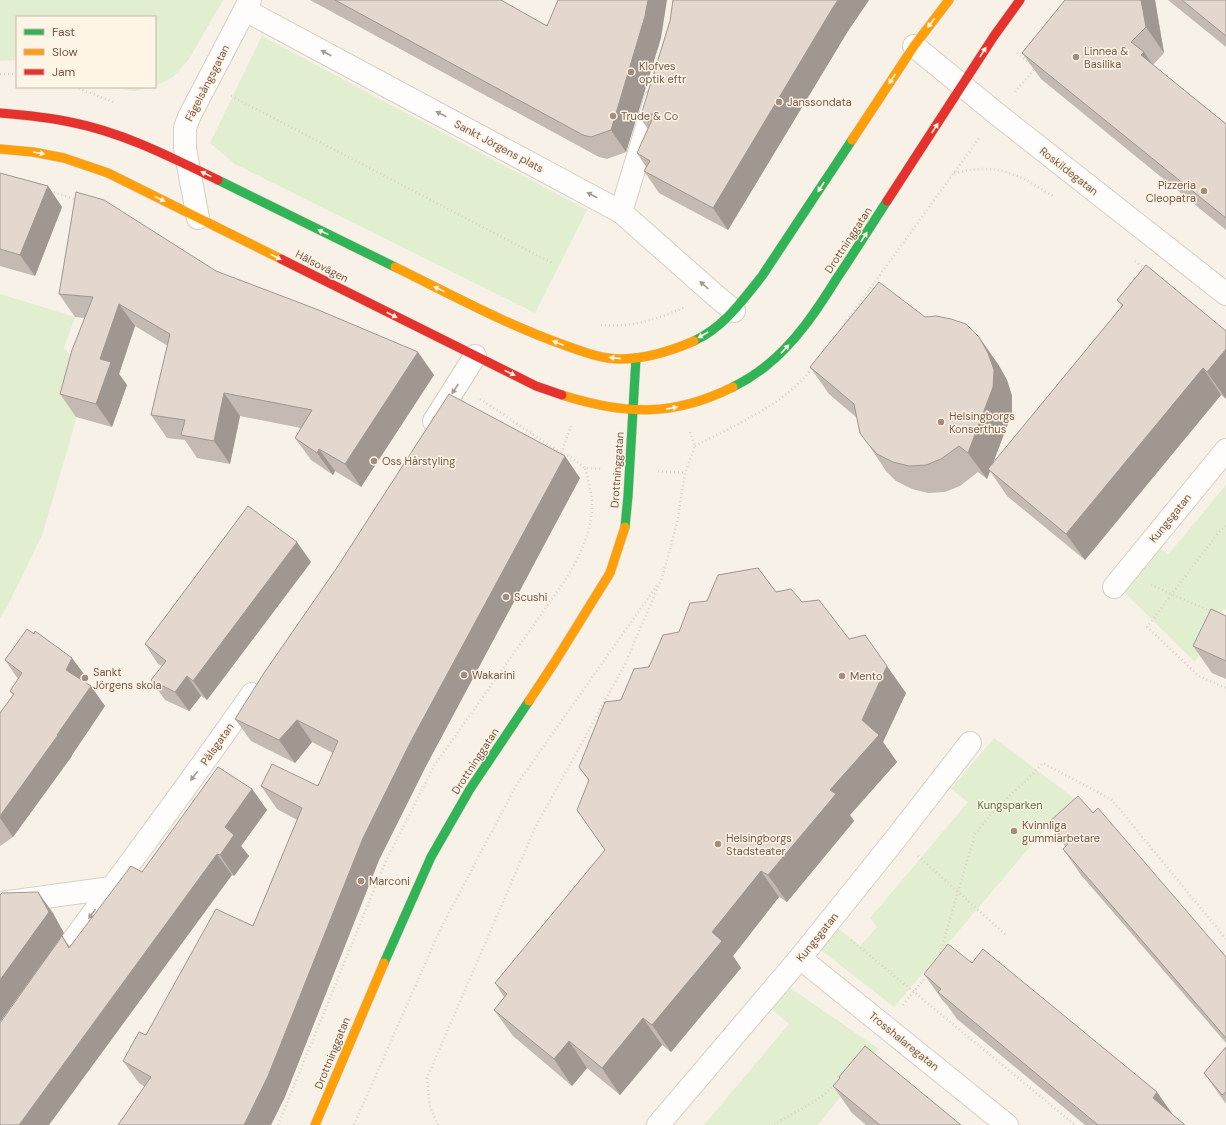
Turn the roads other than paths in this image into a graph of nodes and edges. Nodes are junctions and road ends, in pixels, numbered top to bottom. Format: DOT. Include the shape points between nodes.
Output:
graph roads {
  1 [pos="949,0"];
  2 [pos="1020,0"];
  3 [pos="247,5"];
  4 [pos="914,46"];
  5 [pos="662,79"];
  6 [pos="962,85"];
  7 [pos="0,112"];
  8 [pos="0,149"];
  9 [pos="189,166"];
  10 [pos="621,212"];
  11 [pos="198,218"];
  12 [pos="1226,294"];
  13 [pos="734,311"];
  14 [pos="475,356"];
  15 [pos="636,358"];
  16 [pos="633,410"];
  17 [pos="423,438"];
  18 [pos="1226,450"];
  19 [pos="1119,580"];
  20 [pos="264,677"];
  21 [pos="970,743"];
  22 [pos="111,888"];
  23 [pos="0,903"];
  24 [pos="800,958"];
  25 [pos="42,985"];
  26 [pos="315,1125"];
  27 [pos="658,1125"];
  28 [pos="1007,1125"];
  1 -- 4 [label="main road, one-way"];
  6 -- 2 [label="main road, Drottninggatan, one-way"];
  3 -- 9 [label="street, Fågelsångsgatan" via="185,128 185,148"];
  10 -- 3 [label="street, Sankt Jörgens plats, one-way"];
  4 -- 6 [label="street, Roskildegatan"];
  4 -- 13 [label="main road, one-way" via="762,276"];
  5 -- 10 [label="street"];
  6 -- 12 [label="street, Roskildegatan"];
  16 -- 6 [label="main road, Drottninggatan, one-way" via="665,409 714,395 752,376 781,354 816,311"];
  7 -- 9 [label="main road" via="46,116 88,126 130,139"];
  8 -- 11 [label="main road, Hälsovägen, one-way" via="64,158 108,173"];
  9 -- 11 [label="street, Fågelsångsgatan"];
  15 -- 9 [label="main road, one-way" via="605,357 570,348 506,322"];
  13 -- 10 [label="street, Sankt Jörgens plats, one-way"];
  11 -- 14 [label="main road, Hälsovägen, one-way"];
  13 -- 15 [label="main road, one-way" via="717,327 698,338 658,355"];
  14 -- 16 [label="main road, Hälsovägen, one-way" via="536,386 600,405"];
  14 -- 17 [label="street, one-way"];
  15 -- 16 [label="main road, Drottninggatan"];
  16 -- 26 [label="main road, Drottninggatan" via="626,523 610,573 556,660 470,789 431,857"];
  18 -- 19 [label="street, Kungsgatan"];
  20 -- 22 [label="street, Pålsgatan, one-way" via="210,756"];
  21 -- 24 [label="street, Kungsgatan"];
  22 -- 23 [label="street"];
  22 -- 25 [label="street, Pålsgatan, one-way"];
  24 -- 27 [label="street, Kungsgatan"];
  24 -- 28 [label="street, Trosshalaregatan"];
}
